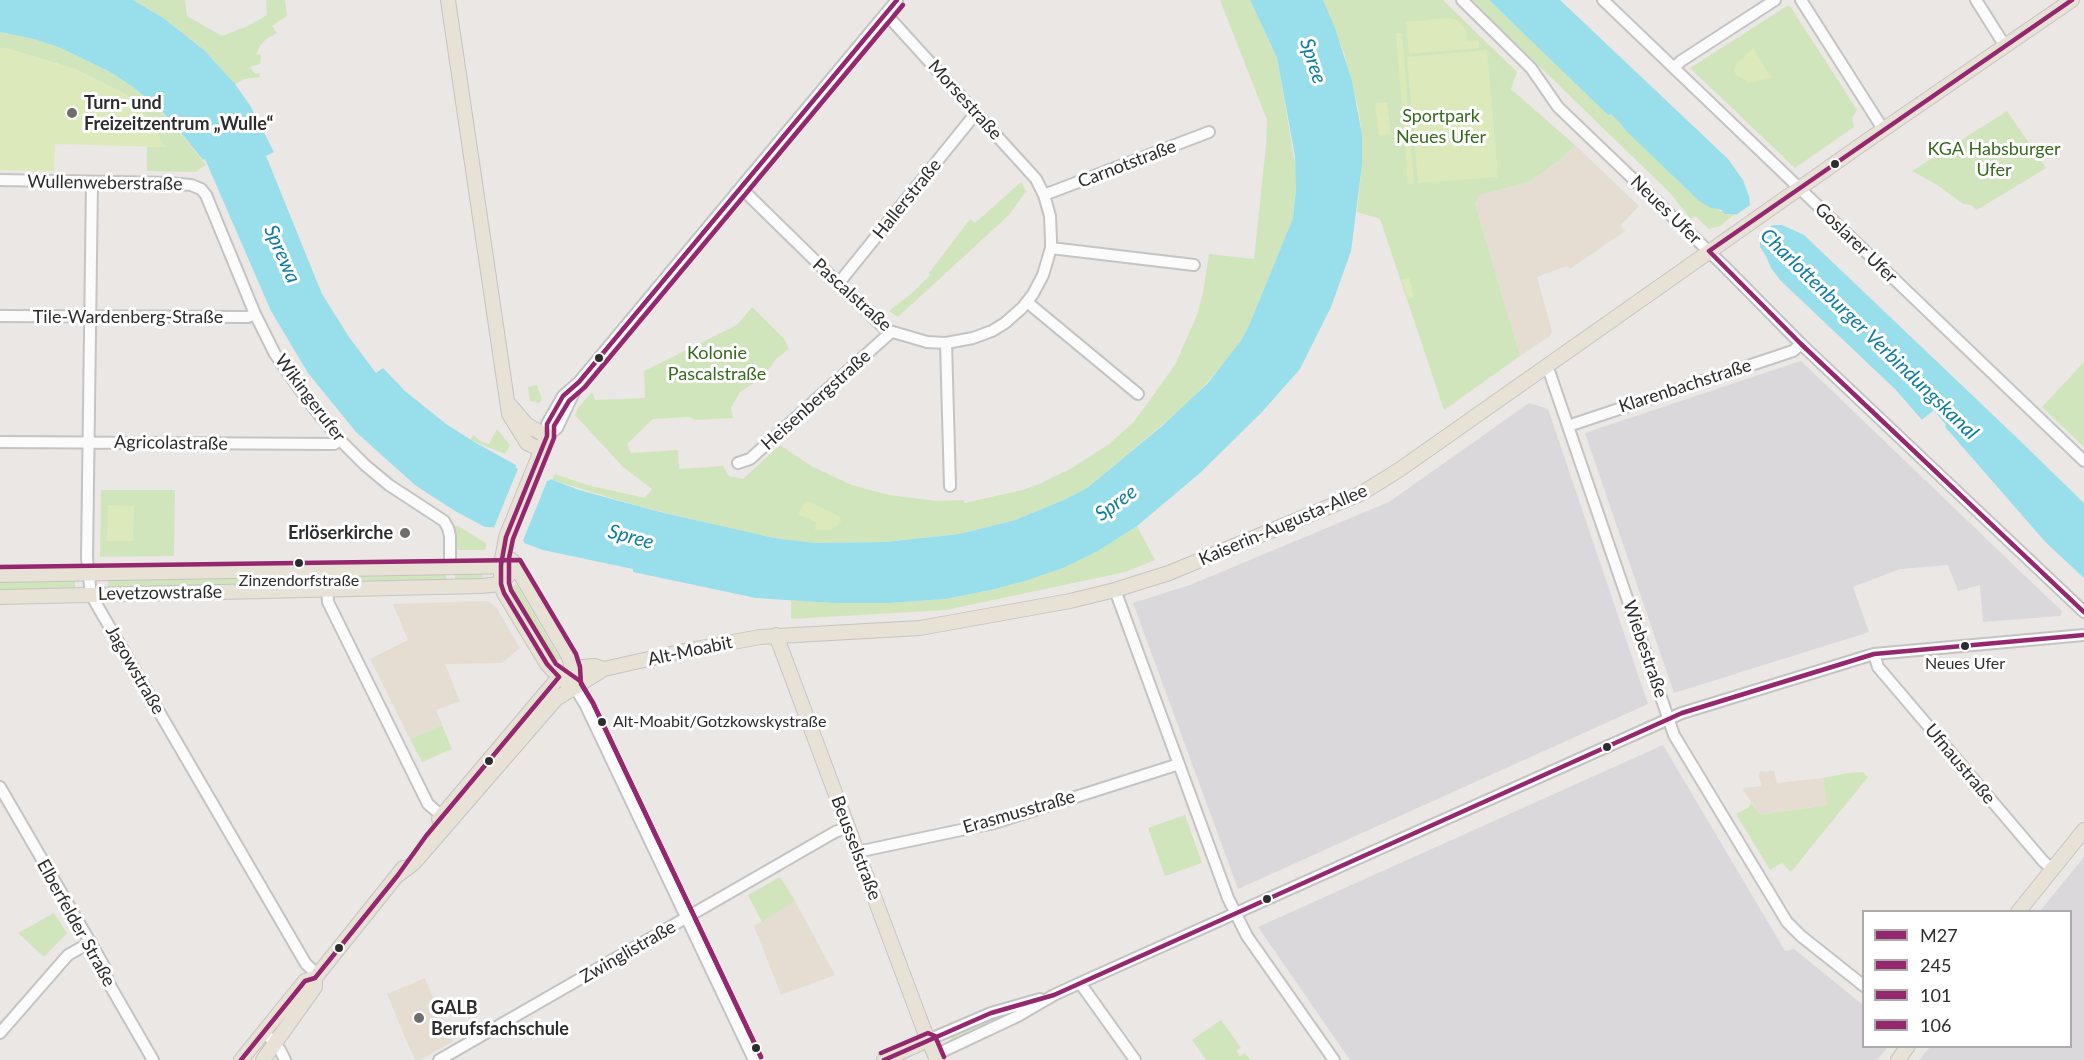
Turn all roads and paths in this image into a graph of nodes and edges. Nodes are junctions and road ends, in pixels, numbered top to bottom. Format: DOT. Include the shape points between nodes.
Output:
graph roads {
  1 [pos="448,0"];
  2 [pos="897,0"];
  3 [pos="1462,0"];
  4 [pos="1603,0"];
  5 [pos="1775,0"];
  6 [pos="1801,0"];
  7 [pos="1976,0"];
  8 [pos="2072,0"];
  9 [pos="886,14"];
  10 [pos="2005,46"];
  11 [pos="1674,68"];
  12 [pos="976,113"];
  13 [pos="1883,129"];
  14 [pos="1209,132"];
  15 [pos="0,180"];
  16 [pos="92,182"];
  17 [pos="741,188"];
  18 [pos="1799,188"];
  19 [pos="1042,192"];
  20 [pos="206,195"];
  21 [pos="1051,248"];
  22 [pos="1709,251"];
  23 [pos="1194,265"];
  24 [pos="838,284"];
  25 [pos="1027,302"];
  26 [pos="255,314"];
  27 [pos="0,316"];
  28 [pos="90,317"];
  29 [pos="890,333"];
  30 [pos="946,343"];
  31 [pos="1801,344"];
  32 [pos="1547,365"];
  33 [pos="1138,394"];
  34 [pos="508,404"];
  35 [pos="1568,426"];
  36 [pos="547,436"];
  37 [pos="340,440"];
  38 [pos="0,442"];
  39 [pos="89,442"];
  40 [pos="541,450"];
  41 [pos="2084,461"];
  42 [pos="738,463"];
  43 [pos="950,486"];
  44 [pos="505,541"];
  45 [pos="501,565"];
  46 [pos="516,566"];
  47 [pos="450,567"];
  48 [pos="326,569"];
  49 [pos="88,574"];
  50 [pos="0,575"];
  51 [pos="501,584"];
  52 [pos="451,586"];
  53 [pos="327,590"];
  54 [pos="1115,590"];
  55 [pos="91,595"];
  56 [pos="0,597"];
  57 [pos="2084,612"];
  58 [pos="776,635"];
  59 [pos="2084,635"];
  60 [pos="1874,654"];
  61 [pos="573,668"];
  62 [pos="604,669"];
  63 [pos="559,677"];
  64 [pos="574,686"];
  65 [pos="1668,719"];
  66 [pos="1179,764"];
  67 [pos="0,787"];
  68 [pos="442,816"];
  69 [pos="848,827"];
  70 [pos="2084,830"];
  71 [pos="857,852"];
  72 [pos="2052,869"];
  73 [pos="398,875"];
  74 [pos="2020,910"];
  75 [pos="1236,913"];
  76 [pos="686,919"];
  77 [pos="91,942"];
  78 [pos="316,976"];
  79 [pos="1080,983"];
  80 [pos="1862,985"];
  81 [pos="1054,994"];
  82 [pos="264,1032"];
  83 [pos="0,1033"];
  84 [pos="928,1040"];
  85 [pos="274,1042"];
  86 [pos="1907,1048"];
  87 [pos="932,1058"];
  88 [pos="153,1060"];
  89 [pos="241,1060"];
  90 [pos="263,1060"];
  91 [pos="285,1060"];
  92 [pos="440,1060"];
  93 [pos="754,1060"];
  94 [pos="884,1060"];
  95 [pos="1135,1060"];
  96 [pos="1334,1060"];
  97 [pos="1898,1060"];
  1 -- 34 [label="main road"];
  2 -- 9 [label="street"];
  3 -- 22 [label="street, Neues Ufer" via="1531,68 1558,107"];
  4 -- 11 [label="street, Goslarer Ufer"];
  5 -- 11 [label="street"];
  6 -- 13 [label="street"];
  7 -- 10 [label="street"];
  8 -- 10 [label="main road"];
  9 -- 12 [label="street, Morsestraße"];
  9 -- 17 [label="street"];
  10 -- 13 [label="main road"];
  11 -- 18 [label="street, Goslarer Ufer"];
  12 -- 19 [label="street, Morsestraße" via="1036,179"];
  12 -- 24 [label="street, Hallerstraße"];
  13 -- 18 [label="main road"];
  14 -- 19 [label="street, Carnotstraße"];
  15 -- 16 [label="street, Wullenweberstraße"];
  16 -- 20 [label="street, Wullenweberstraße" via="191,185"];
  16 -- 28 [label="street, Jagowstraße"];
  17 -- 24 [label="street, Pascalstraße"];
  17 -- 36 [label="street" via="579,382 563,396 547,424"];
  18 -- 22 [label="main road, Kaiserin-Augusta-Allee"];
  18 -- 41 [label="street, Goslarer Ufer"];
  19 -- 21 [label="street, Pascalstraße" via="1051,225"];
  20 -- 26 [label="street, Wikingerufer"];
  21 -- 23 [label="street"];
  21 -- 25 [label="street, Pascalstraße" via="1043,275"];
  22 -- 31 [label="street, Neues Ufer"];
  22 -- 32 [label="main road, Kaiserin-Augusta-Allee"];
  24 -- 29 [label="street, Pascalstraße"];
  25 -- 30 [label="street, Pascalstraße" via="990,331"];
  25 -- 33 [label="street"];
  26 -- 28 [label="street, Tile-Wardenberg-Straße"];
  26 -- 37 [label="street, Wikingerufer" via="275,354"];
  27 -- 28 [label="street, Tile-Wardenberg-Straße"];
  28 -- 39 [label="street, Jagowstraße"];
  29 -- 30 [label="street, Pascalstraße"];
  29 -- 42 [label="street, Heisenbergstraße" via="750,459"];
  30 -- 43 [label="street"];
  31 -- 35 [label="street, Klarenbachstraße" via="1793,351"];
  31 -- 57 [label="street, Neues Ufer"];
  32 -- 35 [label="street, Wiebestraße"];
  32 -- 54 [label="main road, Kaiserin-Augusta-Allee" via="1362,493 1176,570"];
  34 -- 36 [label="main road" via="527,424"];
  34 -- 40 [label="main road" via="508,414 523,439"];
  35 -- 65 [label="street, Wiebestraße"];
  36 -- 40 [label="main road"];
  37 -- 39 [label="street, Agricolastraße" via="334,444"];
  37 -- 47 [label="street, Wikingerufer" via="389,485 444,521 450,536"];
  38 -- 39 [label="street, Agricolastraße"];
  39 -- 49 [label="street, Jagowstraße"];
  40 -- 44 [label="main road"];
  44 -- 45 [label="main road"];
  44 -- 46 [label="main road"];
  45 -- 46 [label="main road, Levetzowstraße"];
  45 -- 47 [label="main road, Levetzowstraße"];
  45 -- 51 [label="main road"];
  46 -- 51 [label="main road"];
  46 -- 61 [label="main road"];
  47 -- 48 [label="main road, Levetzowstraße"];
  47 -- 52 [label="main road"];
  48 -- 49 [label="main road, Levetzowstraße"];
  48 -- 53 [label="street"];
  49 -- 50 [label="main road, Levetzowstraße"];
  49 -- 55 [label="street, Jagowstraße"];
  51 -- 52 [label="main road, Levetzowstraße"];
  51 -- 63 [label="main road" via="543,658"];
  52 -- 53 [label="main road, Levetzowstraße"];
  53 -- 55 [label="main road, Levetzowstraße"];
  53 -- 68 [label="street" via="328,602 428,804"];
  54 -- 58 [label="main road, Kaiserin-Augusta-Allee" via="929,627"];
  54 -- 66 [label="street"];
  55 -- 56 [label="main road, Levetzowstraße"];
  55 -- 78 [label="street, Jagowstraße" via="302,959"];
  58 -- 62 [label="main road, Alt-Moabit"];
  58 -- 69 [label="main road, Beusselstraße"];
  59 -- 60 [label="street"];
  60 -- 65 [label="street"];
  60 -- 72 [label="street, Ufnaustraße" via="1878,667"];
  61 -- 62 [label="main road, Alt-Moabit"];
  61 -- 63 [label="main road, Alt-Moabit"];
  61 -- 64 [label="main road"];
  62 -- 64 [label="main road, Alt-Moabit"];
  63 -- 64 [label="main road"];
  63 -- 68 [label="main road, Alt-Moabit"];
  64 -- 73 [label="main road, Alt-Moabit" via="556,699 414,863"];
  64 -- 76 [label="street"];
  65 -- 75 [label="street"];
  65 -- 80 [label="street, Wiebestraße" via="1678,742 1787,922"];
  66 -- 71 [label="street, Erasmusstraße" via="994,823"];
  66 -- 75 [label="street"];
  67 -- 77 [label="street, Elberfelder Straße"];
  68 -- 73 [label="main road, Alt-Moabit"];
  69 -- 71 [label="main road, Beusselstraße"];
  69 -- 76 [label="street, Zwinglistraße"];
  70 -- 72 [label="main road"];
  71 -- 84 [label="main road, Beusselstraße"];
  72 -- 74 [label="main road"];
  73 -- 78 [label="main road, Alt-Moabit"];
  75 -- 79 [label="street"];
  75 -- 96 [label="street" via="1247,936"];
  76 -- 92 [label="street, Zwinglistraße"];
  76 -- 93 [label="street"];
  77 -- 83 [label="street" via="68,955"];
  77 -- 88 [label="street, Elberfelder Straße" via="108,982"];
  78 -- 82 [label="main road, Alt-Moabit" via="304,981"];
  78 -- 85 [label="main road, Alt-Moabit" via="315,987"];
  79 -- 81 [label="street"];
  79 -- 95 [label="street"];
  81 -- 84 [label="street" via="991,1013"];
  81 -- 87 [label="street"];
  82 -- 85 [label="street"];
  82 -- 89 [label="main road, Alt-Moabit"];
  84 -- 87 [label="main road, Beusselstraße"];
  84 -- 94 [label="main road"];
  85 -- 90 [label="main road, Alt-Moabit"];
  85 -- 91 [label="street"];
  86 -- 97 [label="main road"];
}
